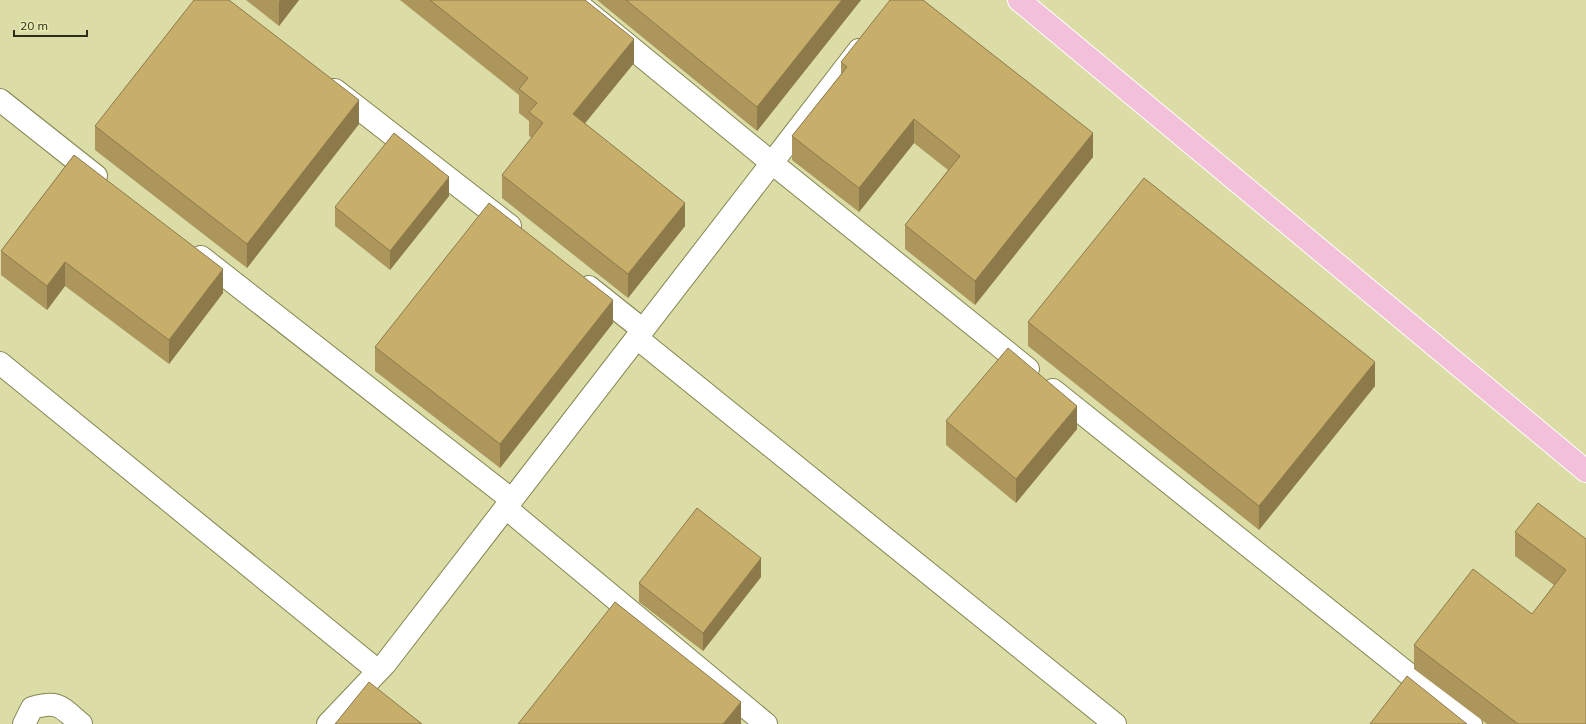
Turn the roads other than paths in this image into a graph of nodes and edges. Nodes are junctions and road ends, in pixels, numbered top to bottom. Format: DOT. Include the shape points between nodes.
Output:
graph roads {
  1 [pos="573,0"];
  2 [pos="1019,0"];
  3 [pos="873,31"];
  4 [pos="319,78"];
  5 [pos="0,100"];
  6 [pos="772,163"];
  7 [pos="112,188"];
  8 [pos="525,238"];
  9 [pos="187,247"];
  10 [pos="575,276"];
  11 [pos="640,334"];
  12 [pos="0,363"];
  13 [pos="1586,471"];
  14 [pos="509,504"];
  15 [pos="372,678"];
  16 [pos="384,699"];
  17 [pos="24,724"];
  18 [pos="81,724"];
  19 [pos="328,724"];
  20 [pos="766,724"];
  21 [pos="1115,724"];
  22 [pos="1471,724"];
  1 -- 6 [label="street"];
  2 -- 13 [label="main road"];
  3 -- 6 [label="street"];
  4 -- 8 [label="street"];
  5 -- 7 [label="street"];
  6 -- 11 [label="street"];
  6 -- 22 [label="street"];
  9 -- 14 [label="street"];
  10 -- 11 [label="street"];
  11 -- 14 [label="street"];
  11 -- 21 [label="street"];
  12 -- 15 [label="street"];
  14 -- 15 [label="street"];
  14 -- 20 [label="street"];
  15 -- 16 [label="street"];
  15 -- 19 [label="street"];
  17 -- 18 [label="street" via="32,708 46,704 59,705"];
}
